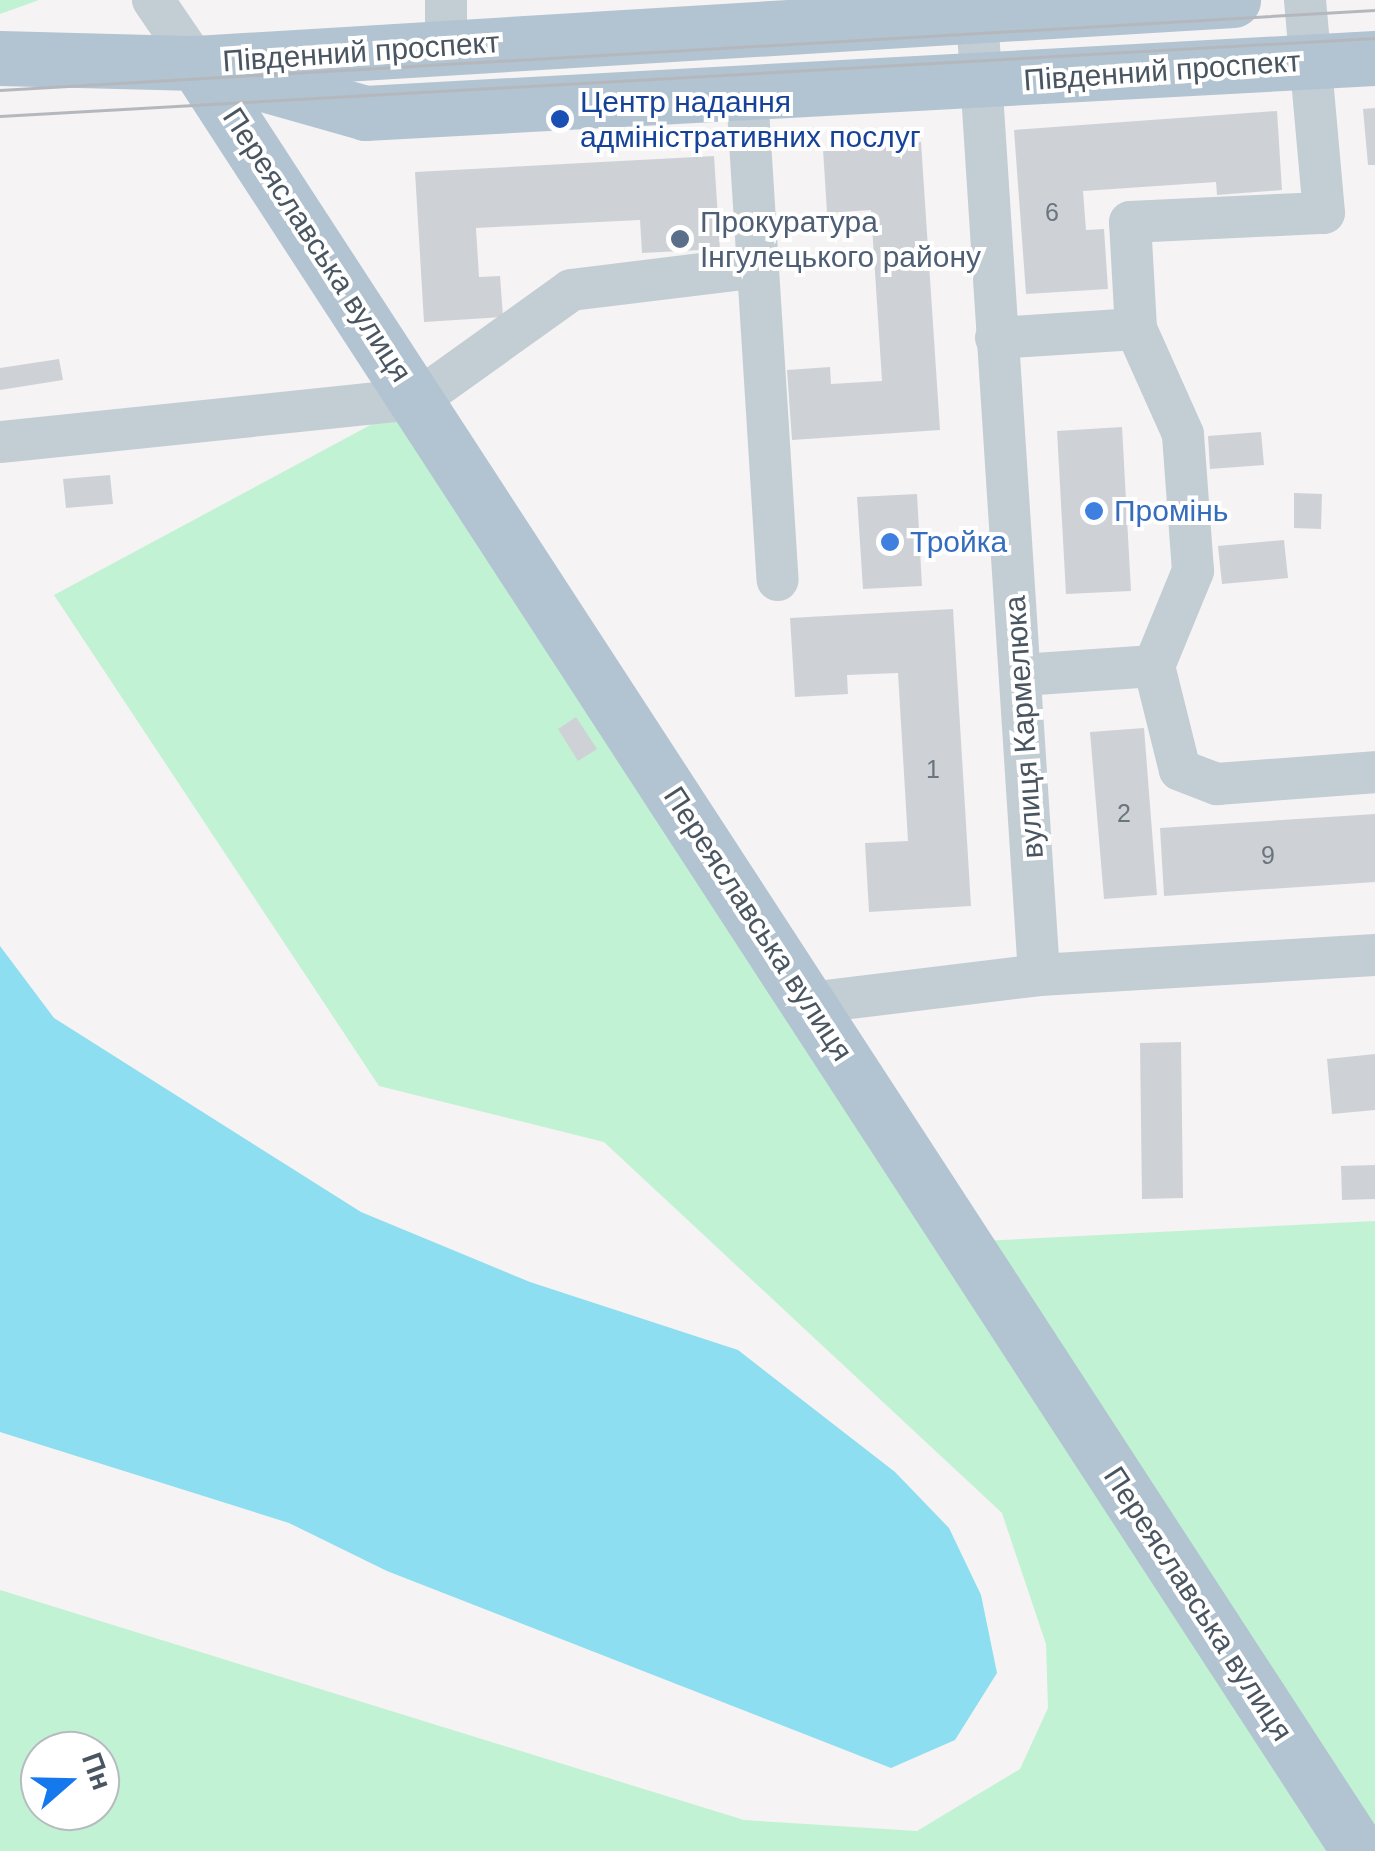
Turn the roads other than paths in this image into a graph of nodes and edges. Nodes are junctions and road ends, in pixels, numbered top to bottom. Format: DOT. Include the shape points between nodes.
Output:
graph roads {
  1 [pos="153,0"];
  2 [pos="1233,0"];
  3 [pos="1305,0"];
  4 [pos="976,8"];
  5 [pos="446,24"];
  6 [pos="0,58"];
  7 [pos="1375,58"];
  8 [pos="1311,62"];
  9 [pos="196,63"];
  10 [pos="982,82"];
  11 [pos="747,94"];
  12 [pos="758,267"];
  13 [pos="1136,330"];
  14 [pos="996,338"];
  15 [pos="418,400"];
  16 [pos="0,442"];
  17 [pos="778,580"];
  18 [pos="1154,666"];
  19 [pos="1021,674"];
  20 [pos="1375,772"];
  21 [pos="1375,955"];
  22 [pos="1039,975"];
  23 [pos="808,1003"];
  24 [pos="1359,1851"];
  1 -- 9 [label="street, Переяславська вулиця"];
  2 -- 4 [label="main road, Південний проспект"];
  3 -- 8 [label="street"];
  4 -- 5 [label="main road, Південний проспект"];
  4 -- 10 [label="street, вулиця Кармелюка"];
  5 -- 9 [label="main road, Південний проспект"];
  6 -- 9 [label="main road"];
  7 -- 8 [label="main road, Південний проспект"];
  8 -- 10 [label="main road, Південний проспект"];
  8 -- 13 [label="street" via="1324,213 1130,222"];
  9 -- 11 [label="main road, Південний проспект" via="365,112"];
  9 -- 15 [label="main road, Переяславська вулиця"];
  10 -- 11 [label="main road, Південний проспект"];
  10 -- 14 [label="street, вулиця Кармелюка"];
  11 -- 12 [label="street"];
  12 -- 15 [label="street" via="572,290"];
  12 -- 17 [label="street"];
  13 -- 14 [label="street"];
  13 -- 18 [label="street" via="1183,434 1193,571"];
  14 -- 19 [label="street, вулиця Кармелюка"];
  15 -- 16 [label="street"];
  15 -- 23 [label="main road, Переяславська вулиця"];
  18 -- 19 [label="street"];
  18 -- 20 [label="street" via="1180,770 1217,784"];
  19 -- 22 [label="street, вулиця Кармелюка"];
  21 -- 22 [label="street"];
  22 -- 23 [label="street"];
  23 -- 24 [label="main road, Переяславська вулиця"];
}
